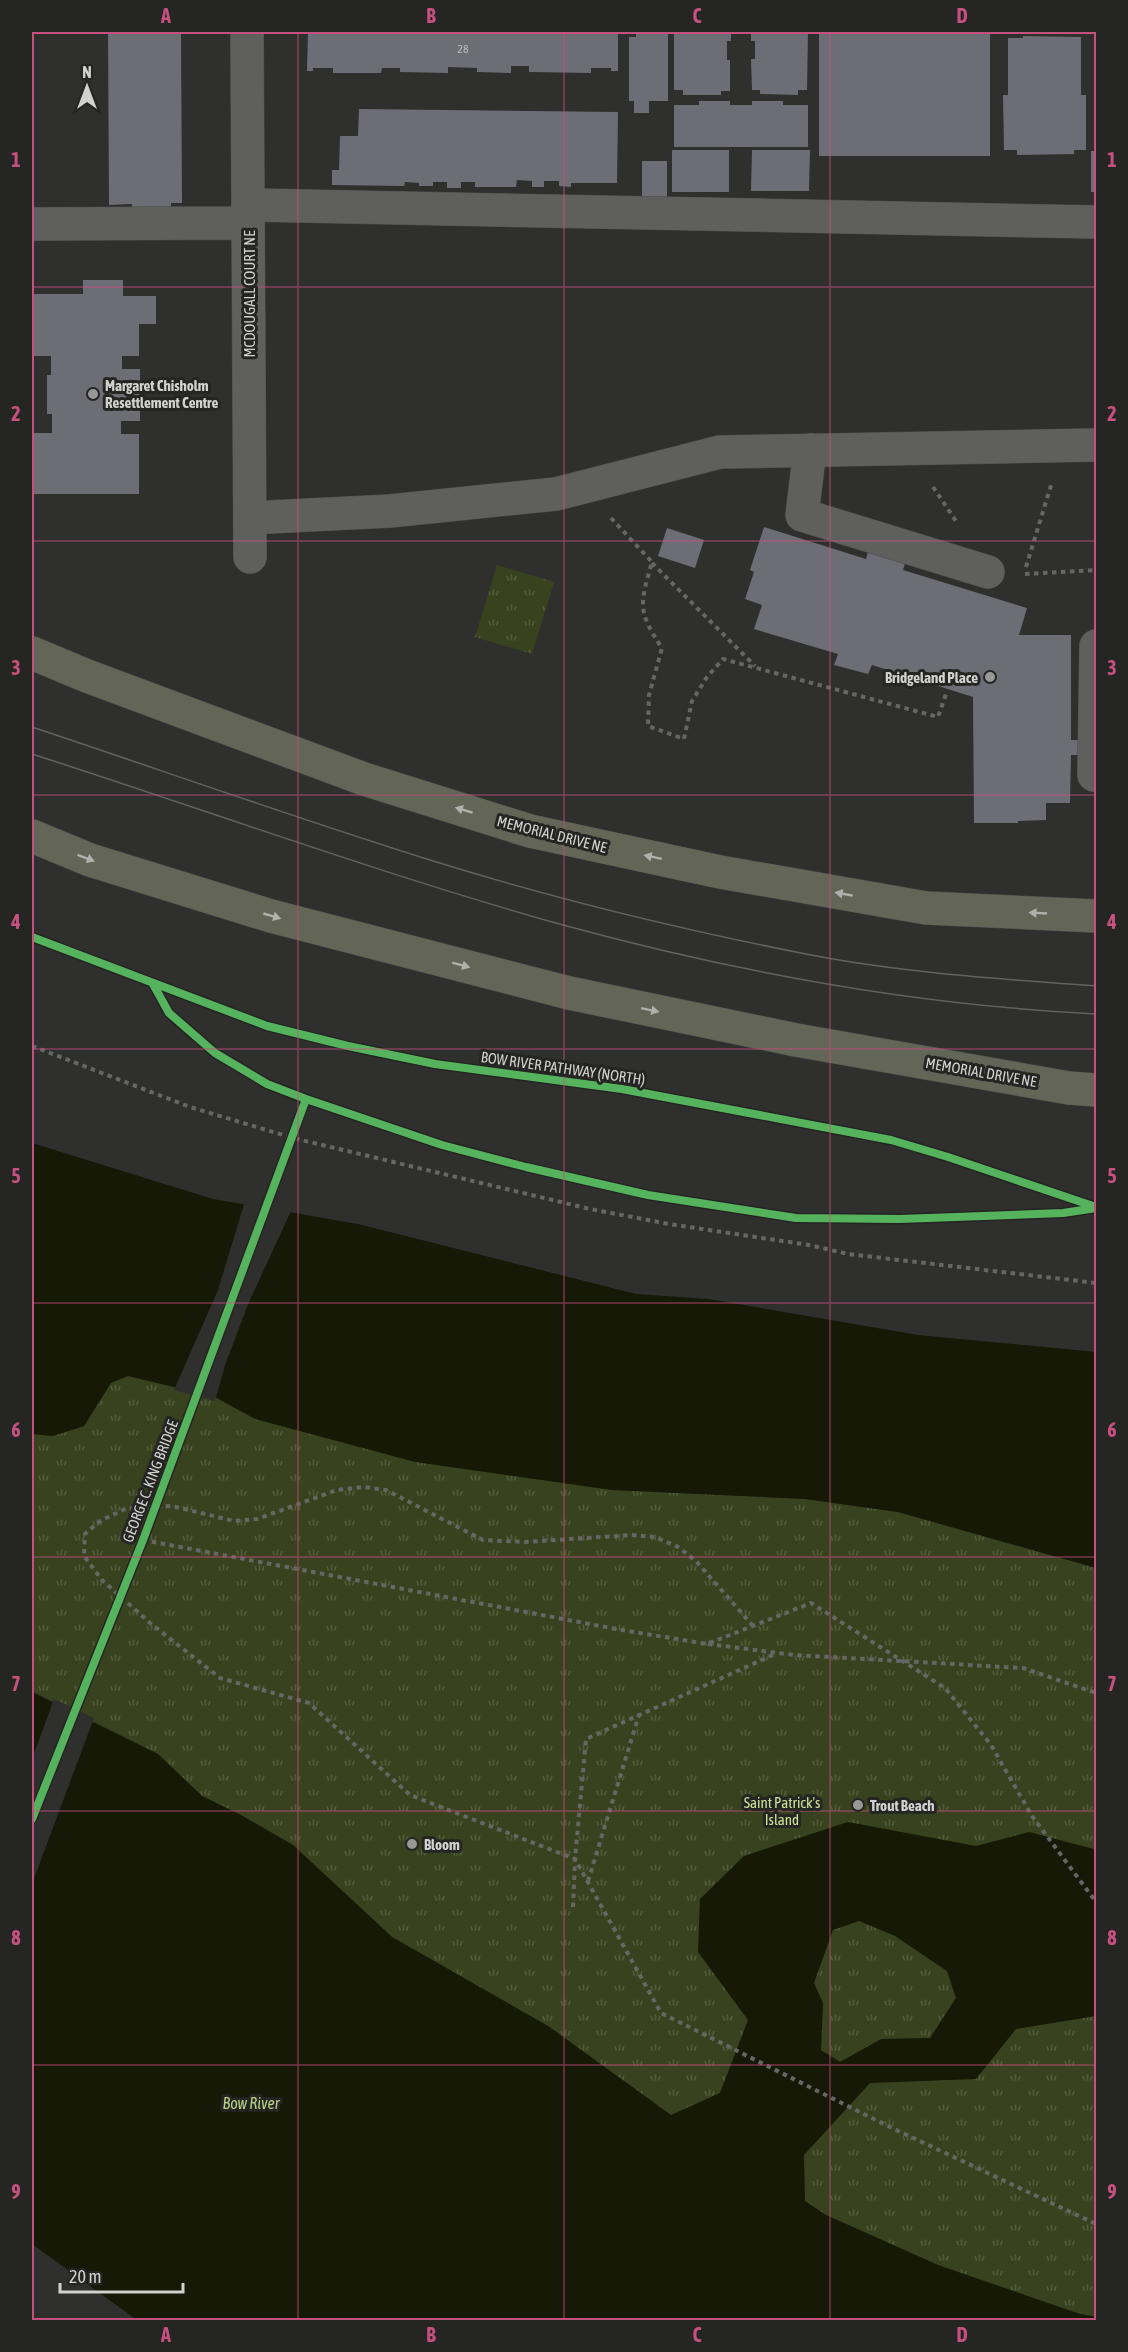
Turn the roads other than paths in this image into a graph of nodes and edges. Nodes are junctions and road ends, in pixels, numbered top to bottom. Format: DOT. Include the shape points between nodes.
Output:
graph roads {
  1 [pos="247,32"];
  2 [pos="248,214"];
  3 [pos="1096,222"];
  4 [pos="32,224"];
  5 [pos="1096,445"];
  6 [pos="810,450"];
  7 [pos="250,518"];
  8 [pos="250,557"];
  9 [pos="988,572"];
  10 [pos="32,642"];
  11 [pos="1096,646"];
  12 [pos="32,653"];
  13 [pos="87,676"];
  14 [pos="1096,775"];
  15 [pos="32,836"];
  16 [pos="1096,916"];
  17 [pos="1096,1090"];
  1 -- 2 [label="street, MCDOUGALL COURT NE"];
  2 -- 3 [label="street"];
  2 -- 4 [label="street"];
  2 -- 7 [label="street, MCDOUGALL COURT NE"];
  5 -- 6 [label="street"];
  6 -- 7 [label="street" via="720,452 556,494 390,511"];
  6 -- 9 [label="street" via="802,515"];
  7 -- 8 [label="street, MCDOUGALL COURT NE"];
  10 -- 13 [label="highway"];
  11 -- 14 [label="street"];
  12 -- 13 [label="highway, MEMORIAL DRIVE NE"];
  16 -- 13 [label="highway, MEMORIAL DRIVE NE, one-way" via="926,908 720,872 530,831 364,779"];
  15 -- 17 [label="highway, MEMORIAL DRIVE NE, one-way" via="90,860 271,916 569,993 808,1042"];
}
